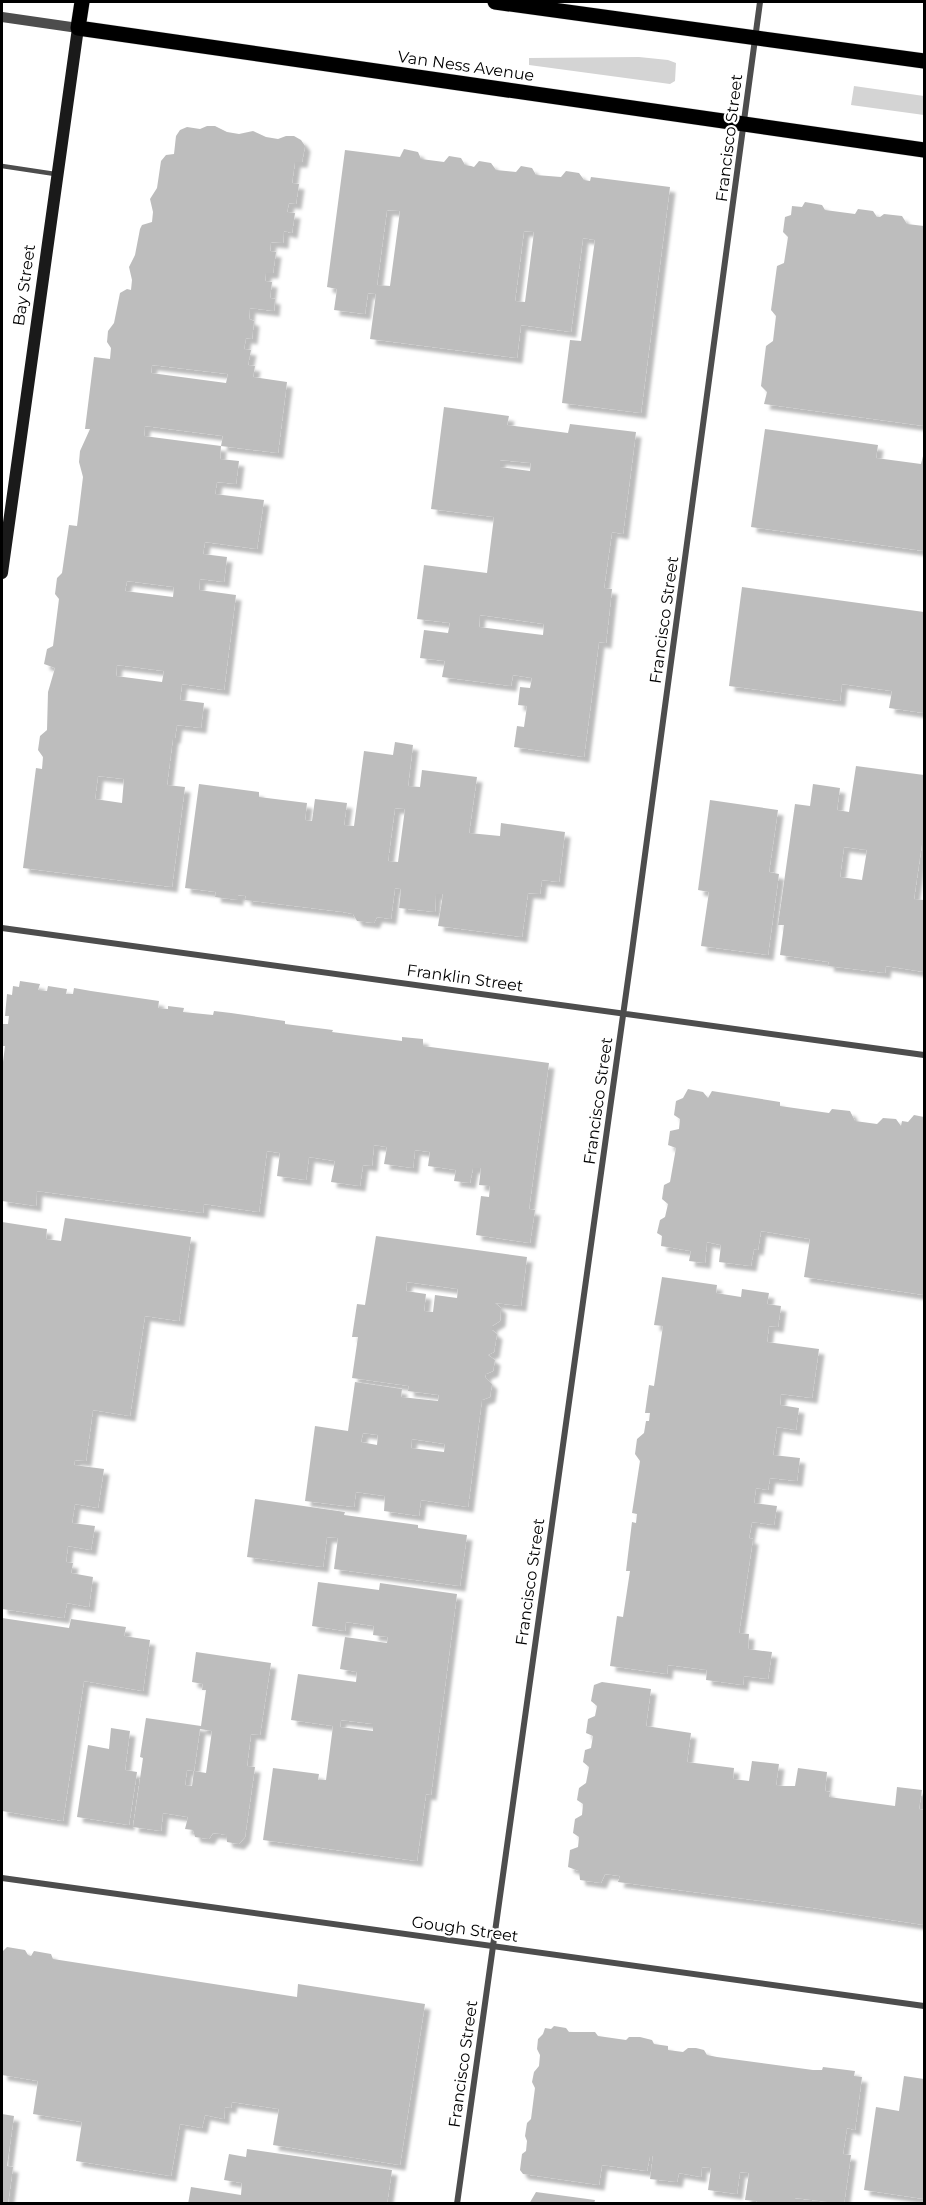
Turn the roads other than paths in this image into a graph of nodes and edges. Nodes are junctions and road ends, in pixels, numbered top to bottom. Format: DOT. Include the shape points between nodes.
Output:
graph roads {
  1 [pos="82,2"];
  2 [pos="495,2"];
  3 [pos="760,2"];
  4 [pos="2,17"];
  5 [pos="78,28"];
  6 [pos="756,38"];
  7 [pos="924,61"];
  8 [pos="744,125"];
  9 [pos="924,150"];
  10 [pos="2,166"];
  11 [pos="57,175"];
  12 [pos="2,573"];
  13 [pos="2,928"];
  14 [pos="624,1014"];
  15 [pos="924,1055"];
  16 [pos="2,1878"];
  17 [pos="493,1946"];
  18 [pos="924,2006"];
  19 [pos="457,2204"];
  1 -- 5 [label="main road, Bay Street"];
  2 -- 6 [label="main road"];
  3 -- 6 [label="street, Francisco Street"];
  4 -- 5 [label="street, Van Ness Avenue"];
  5 -- 8 [label="main road, Van Ness Avenue"];
  5 -- 11 [label="main road, Bay Street"];
  6 -- 7 [label="main road"];
  6 -- 8 [label="street, Francisco Street"];
  8 -- 9 [label="main road, Van Ness Avenue"];
  8 -- 14 [label="street, Francisco Street"];
  10 -- 11 [label="lane"];
  11 -- 12 [label="main road, Bay Street"];
  13 -- 14 [label="street, Franklin Street"];
  14 -- 15 [label="street, Franklin Street"];
  14 -- 17 [label="street, Francisco Street"];
  16 -- 17 [label="street, Gough Street"];
  17 -- 18 [label="street, Gough Street"];
  17 -- 19 [label="street, Francisco Street"];
}
